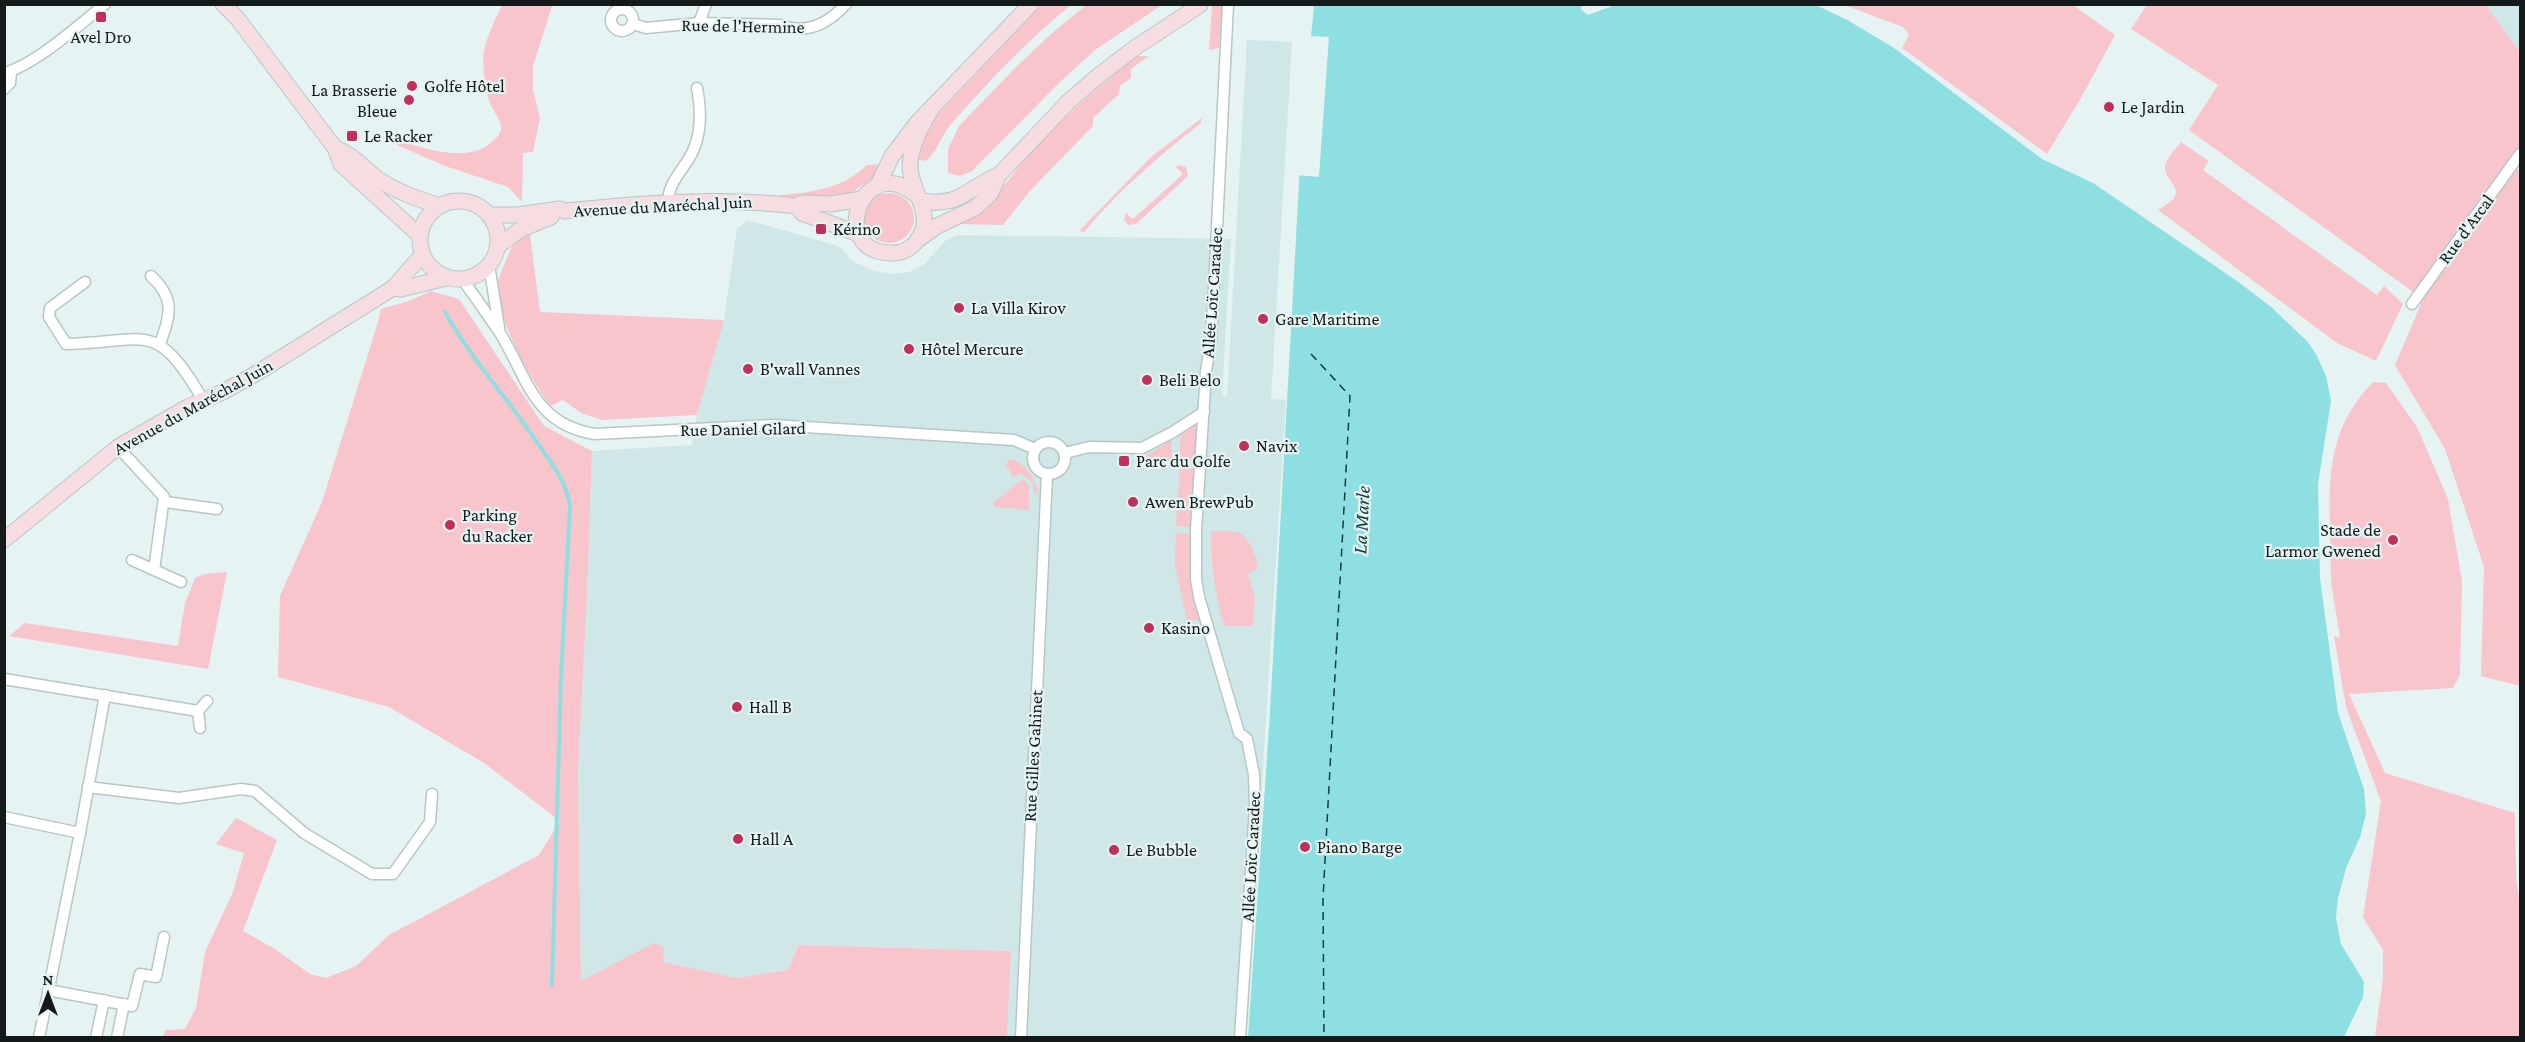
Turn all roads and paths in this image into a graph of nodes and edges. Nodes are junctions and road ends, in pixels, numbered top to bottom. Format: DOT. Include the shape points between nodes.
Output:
graph roads {
  1 [pos="105,4"];
  2 [pos="223,4"];
  3 [pos="706,4"];
  4 [pos="846,4"];
  5 [pos="1228,4"];
  6 [pos="1200,5"];
  7 [pos="623,7"];
  8 [pos="1021,8"];
  9 [pos="699,23"];
  10 [pos="633,24"];
  11 [pos="8,72"];
  12 [pos="697,88"];
  13 [pos="4,89"];
  14 [pos="933,106"];
  15 [pos="335,148"];
  16 [pos="2520,154"];
  17 [pos="999,175"];
  18 [pos="877,187"];
  19 [pos="919,199"];
  20 [pos="861,200"];
  21 [pos="668,203"];
  22 [pos="440,206"];
  23 [pos="797,206"];
  24 [pos="564,211"];
  25 [pos="489,215"];
  26 [pos="859,234"];
  27 [pos="419,235"];
  28 [pos="919,239"];
  29 [pos="498,246"];
  30 [pos="422,255"];
  31 [pos="489,265"];
  32 [pos="151,276"];
  33 [pos="446,278"];
  34 [pos="463,280"];
  35 [pos="85,282"];
  36 [pos="393,288"];
  37 [pos="2412,304"];
  38 [pos="500,334"];
  39 [pos="160,344"];
  40 [pos="203,400"];
  41 [pos="1204,412"];
  42 [pos="118,447"];
  43 [pos="1035,449"];
  44 [pos="1065,453"];
  45 [pos="1047,475"];
  46 [pos="165,502"];
  47 [pos="218,509"];
  48 [pos="4,540"];
  49 [pos="132,560"];
  50 [pos="154,570"];
  51 [pos="181,582"];
  52 [pos="4,678"];
  53 [pos="105,694"];
  54 [pos="207,701"];
  55 [pos="198,711"];
  56 [pos="200,728"];
  57 [pos="88,787"];
  58 [pos="432,794"];
  59 [pos="4,817"];
  60 [pos="80,833"];
  61 [pos="164,938"];
  62 [pos="48,990"];
  63 [pos="104,1000"];
  64 [pos="124,1004"];
  65 [pos="39,1038"];
  66 [pos="96,1038"];
  67 [pos="117,1038"];
  68 [pos="1021,1038"];
  69 [pos="1240,1038"];
  1 -- 11 [label="street"];
  2 -- 15 [label="main road"];
  3 -- 9 [label="street"];
  4 -- 9 [label="street, Rue de l'Hermine" via="828,21 805,28"];
  5 -- 41 [label="street, Allée Loïc Caradec"];
  6 -- 17 [label="main road" via="1098,76"];
  7 -- 10 [label="street, Rue de l'Hermine" via="632,16"];
  7 -- 10 [label="street, Rue de l'Hermine" via="611,18 613,27 624,31"];
  8 -- 14 [label="main road"];
  9 -- 10 [label="street, Rue de l'Hermine" via="646,28"];
  11 -- 13 [label="street" via="10,83"];
  12 -- 21 [label="street" via="700,105 696,144 670,186"];
  14 -- 18 [label="main road" via="909,132"];
  14 -- 19 [label="main road" via="922,123 910,161"];
  15 -- 22 [label="main road" via="347,152 396,190"];
  15 -- 27 [label="main road" via="341,164"];
  16 -- 37 [label="street, Rue d'Arcal"];
  17 -- 19 [label="main road" via="952,202"];
  17 -- 28 [label="main road" via="990,194 975,208 936,226"];
  18 -- 19 [label="main road" via="902,186"];
  18 -- 20 [label="main road"];
  19 -- 28 [label="main road" via="925,220"];
  20 -- 23 [label="main road, Avenue du Maréchal Juin"];
  20 -- 26 [label="main road" via="855,217"];
  21 -- 23 [label="main road, Avenue du Maréchal Juin" via="753,201"];
  21 -- 24 [label="main road, Avenue du Maréchal Juin"];
  22 -- 25 [label="main road" via="466,202"];
  22 -- 27 [label="main road" via="426,218"];
  23 -- 26 [label="main road, Avenue du Maréchal Juin" via="802,213"];
  24 -- 25 [label="main road, Avenue du Maréchal Juin"];
  24 -- 29 [label="main road, Avenue du Maréchal Juin" via="520,229"];
  25 -- 29 [label="main road"];
  26 -- 28 [label="main road" via="873,249 893,254"];
  27 -- 30 [label="main road"];
  29 -- 31 [label="main road"];
  30 -- 33 [label="main road" via="435,273"];
  30 -- 36 [label="main road, Avenue du Maréchal Juin"];
  31 -- 34 [label="main road" via="478,275"];
  31 -- 38 [label="street, Rue Daniel Gilard"];
  32 -- 39 [label="street" via="166,291 168,308"];
  33 -- 34 [label="main road"];
  33 -- 36 [label="main road, Avenue du Maréchal Juin"];
  34 -- 38 [label="street, Rue Daniel Gilard"];
  35 -- 39 [label="street" via="50,308 49,317 66,344 148,338"];
  36 -- 40 [label="main road, Avenue du Maréchal Juin" via="257,373"];
  38 -- 43 [label="street, Rue Daniel Gilard" via="532,395 545,411 581,432 809,427 1014,440"];
  39 -- 40 [label="street" via="178,361"];
  40 -- 42 [label="main road, Avenue du Maréchal Juin"];
  41 -- 44 [label="street" via="1142,448 1089,447"];
  41 -- 69 [label="street, Allée Loïc Caradec" via="1196,579 1239,733 1247,739 1254,775"];
  42 -- 46 [label="street" via="162,493"];
  42 -- 48 [label="main road, Avenue du Maréchal Juin"];
  43 -- 44 [label="street" via="1043,442 1053,442"];
  43 -- 45 [label="street" via="1035,468"];
  44 -- 45 [label="street" via="1062,469"];
  45 -- 68 [label="street, Rue Gilles Gahinet"];
  46 -- 47 [label="street"];
  46 -- 50 [label="street"];
  49 -- 50 [label="street"];
  50 -- 51 [label="street"];
  52 -- 53 [label="street"];
  53 -- 55 [label="street"];
  53 -- 57 [label="street"];
  54 -- 55 [label="street"];
  55 -- 56 [label="street"];
  57 -- 58 [label="street" via="179,798 241,789 255,791 304,833 377,875 393,873 430,822"];
  57 -- 60 [label="street"];
  59 -- 60 [label="street"];
  60 -- 62 [label="street"];
  61 -- 64 [label="street" via="156,977 140,974 132,1006"];
  62 -- 63 [label="street"];
  62 -- 65 [label="street"];
  63 -- 64 [label="street"];
  63 -- 66 [label="street"];
  64 -- 67 [label="street"];
}
